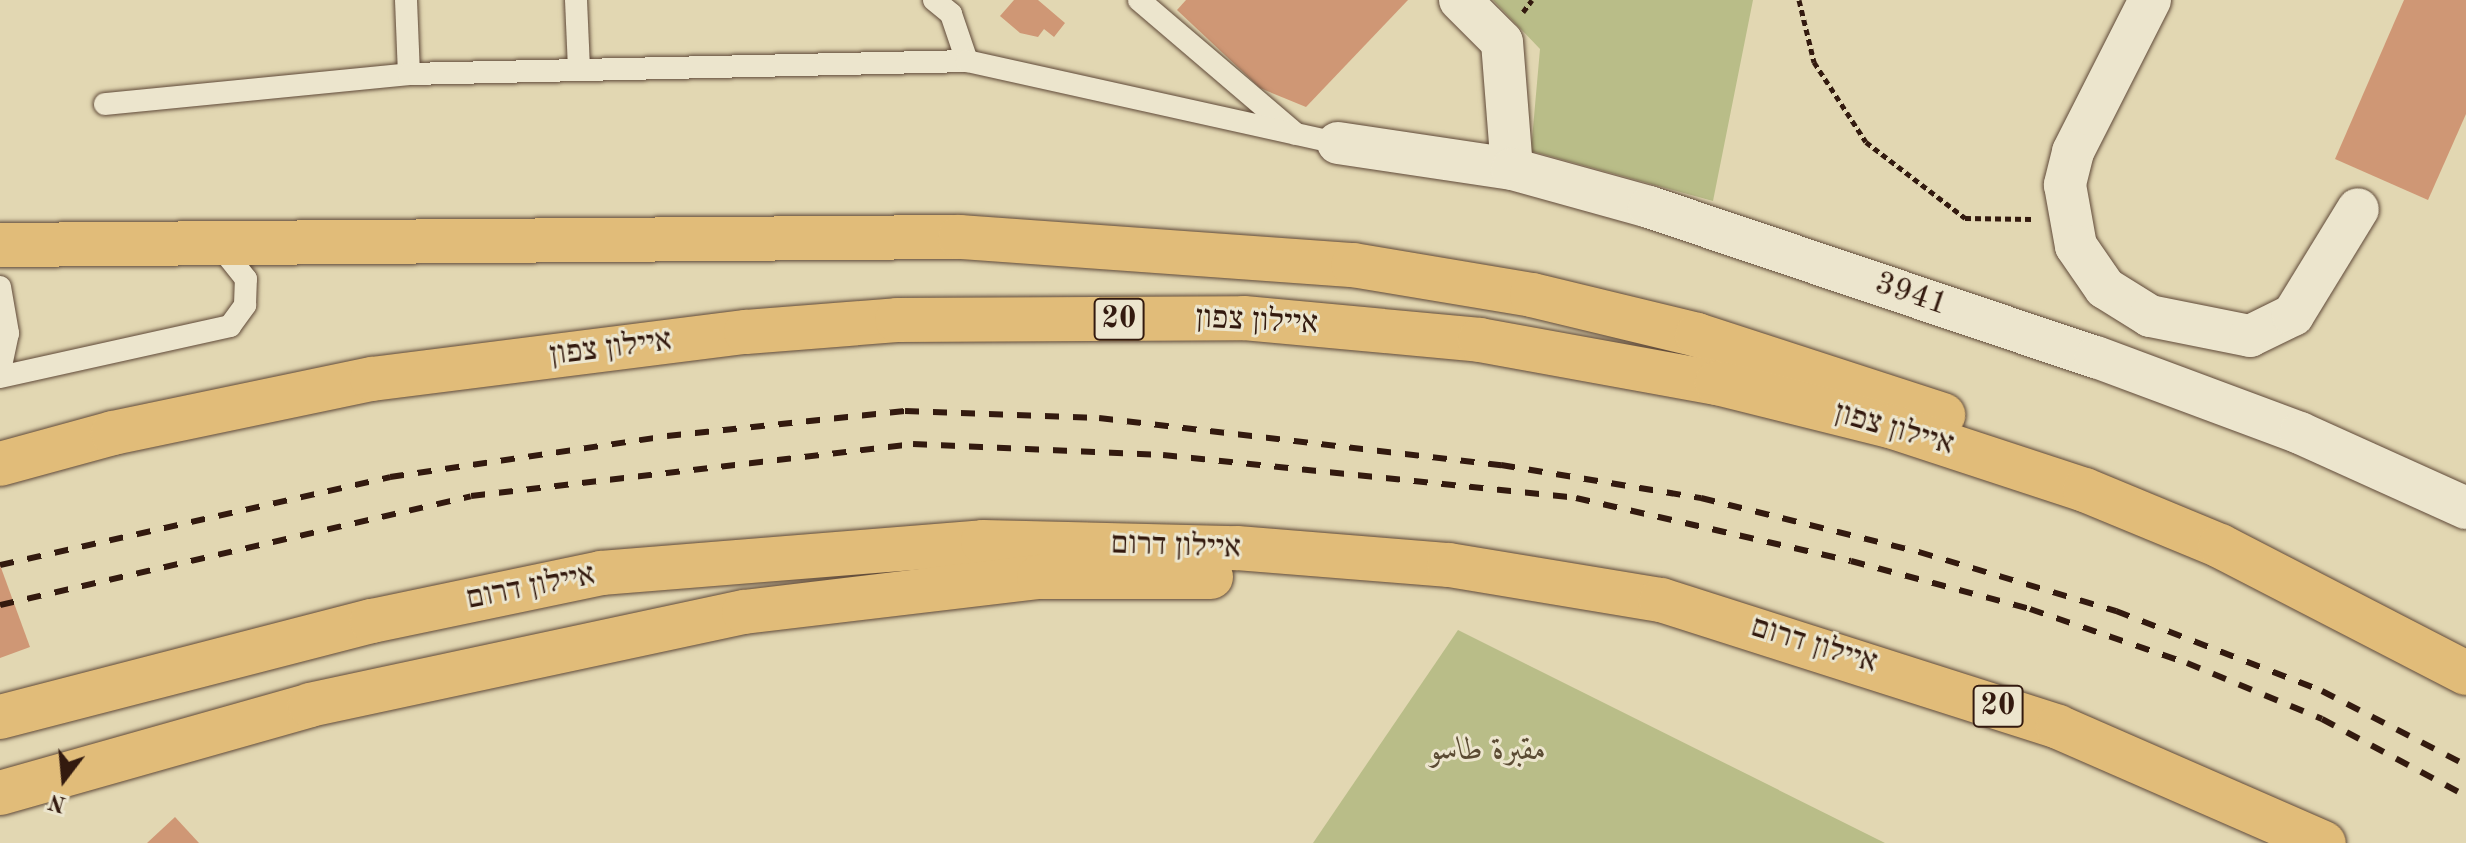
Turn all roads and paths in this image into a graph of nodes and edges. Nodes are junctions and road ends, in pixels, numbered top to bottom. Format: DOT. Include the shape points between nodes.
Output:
graph roads {
  1 [pos="406,0"];
  2 [pos="576,0"];
  3 [pos="934,0"];
  4 [pos="1139,0"];
  5 [pos="1460,0"];
  6 [pos="1799,0"];
  7 [pos="2150,0"];
  8 [pos="967,61"];
  9 [pos="579,68"];
  10 [pos="409,74"];
  11 [pos="105,104"];
  12 [pos="1297,135"];
  13 [pos="1338,143"];
  14 [pos="1512,169"];
  15 [pos="2358,209"];
  16 [pos="2069,215"];
  17 [pos="0,245"];
  18 [pos="219,245"];
  19 [pos="0,287"];
  20 [pos="0,374"];
  21 [pos="0,464"];
  22 [pos="2466,508"];
  23 [pos="2220,546"];
  24 [pos="1661,600"];
  25 [pos="2466,673"];
  26 [pos="0,717"];
  27 [pos="0,793"];
  28 [pos="2324,843"];
  1 -- 10 [label="lane"];
  2 -- 9 [label="lane"];
  3 -- 8 [label="lane" via="951,14"];
  4 -- 12 [label="lane"];
  5 -- 14 [label="street" via="1502,42"];
  6 -- 16 [label="path" via="1830,94 1866,142 1918,187 1965,218 1988,222"];
  7 -- 16 [label="street" via="2073,152"];
  8 -- 9 [label="lane"];
  8 -- 12 [label="lane"];
  9 -- 10 [label="lane"];
  10 -- 11 [label="lane"];
  12 -- 13 [label="lane"];
  13 -- 14 [label="street, 3941"];
  14 -- 22 [label="street, 3941" via="1649,207 2096,357 2300,433"];
  15 -- 16 [label="street" via="2293,315 2250,336 2150,316 2105,288 2076,246"];
  17 -- 18 [label="highway"];
  18 -- 20 [label="lane" via="246,279 245,305 230,326"];
  18 -- 23 [label="highway" via="960,237 1353,265 1532,295 1878,390 2011,441"];
  19 -- 20 [label="lane" via="8,333"];
  21 -- 23 [label="highway, איילון צפון / 20" via="113,433 372,379 746,332 897,320 1244,318 1480,340 1717,383 1905,431 2085,490"];
  23 -- 25 [label="highway, איילון צפון / 20"];
  24 -- 26 [label="highway, איילון דרום / 20" via="1449,565 1237,548 983,542 787,554 601,573"];
  24 -- 27 [label="highway" via="1295,577 1039,577 744,612 543,650 310,705"];
  24 -- 28 [label="highway, איילון דרום / 20" via="2058,727"];
}
